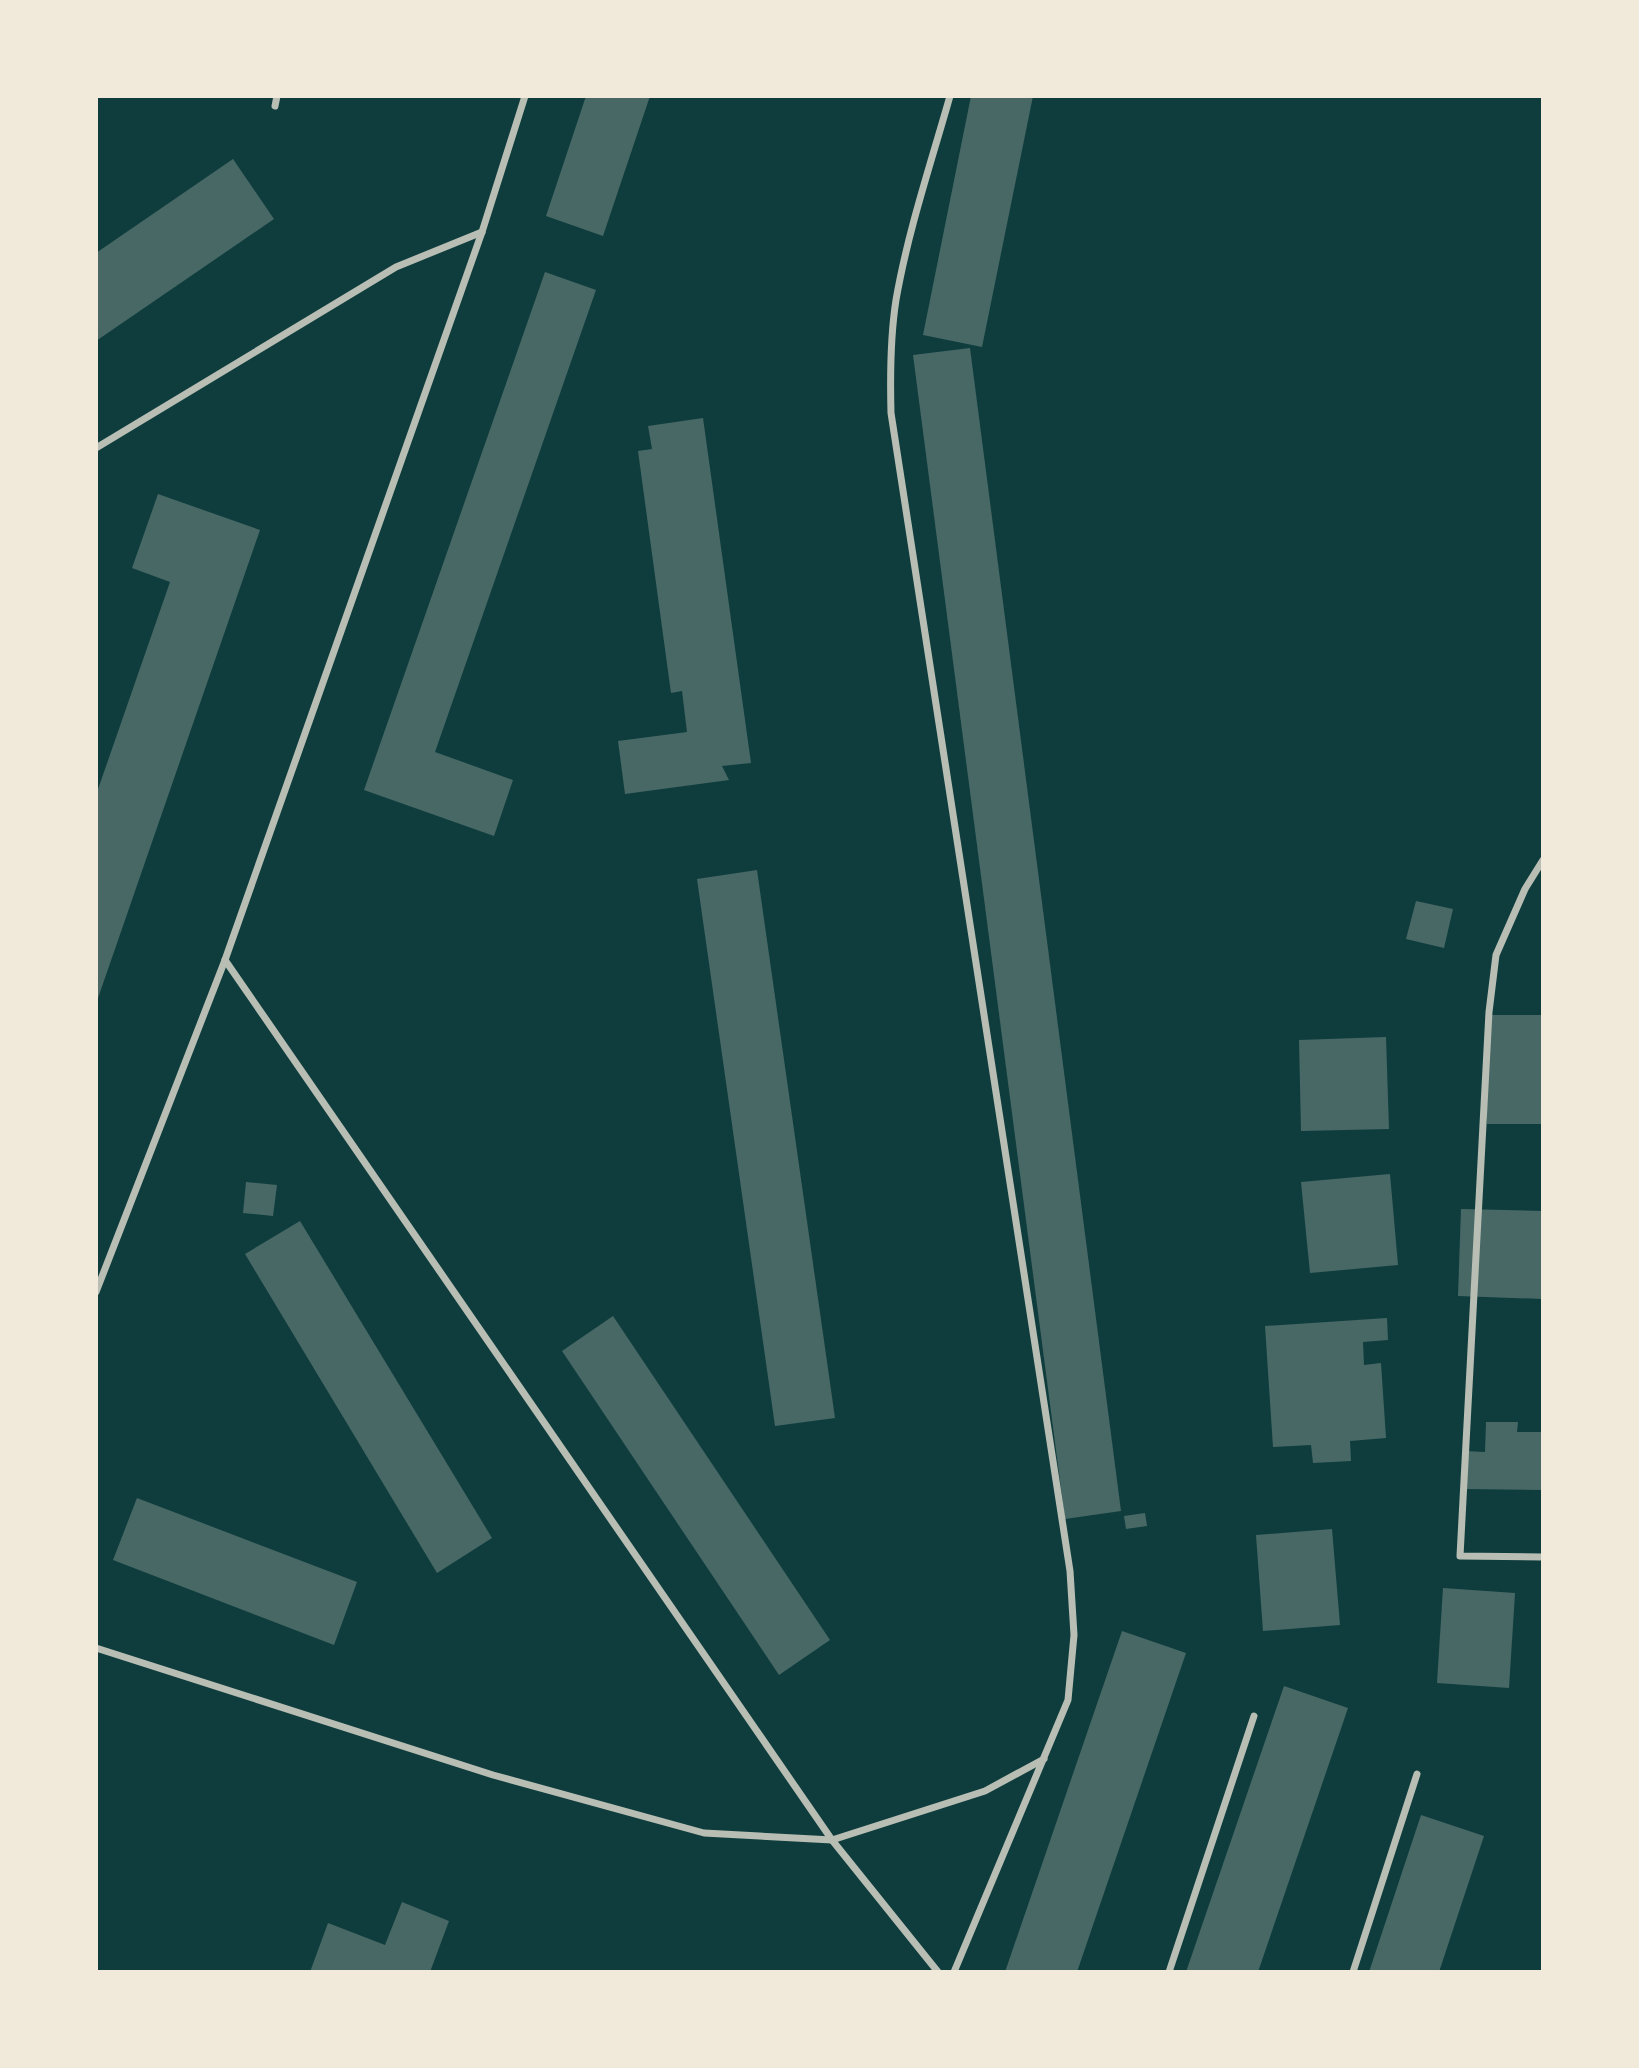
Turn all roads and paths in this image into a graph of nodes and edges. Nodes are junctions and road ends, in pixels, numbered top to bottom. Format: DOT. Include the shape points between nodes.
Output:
graph roads {
  1 [pos="277,96"];
  2 [pos="525,96"];
  3 [pos="950,96"];
  4 [pos="275,106"];
  5 [pos="482,232"];
  6 [pos="96,448"];
  7 [pos="1543,860"];
  8 [pos="225,960"];
  9 [pos="96,1292"];
  10 [pos="1543,1557"];
  11 [pos="96,1648"];
  12 [pos="1254,1716"];
  13 [pos="1045,1758"];
  14 [pos="1417,1774"];
  15 [pos="832,1840"];
  16 [pos="937,1972"];
  17 [pos="954,1972"];
  18 [pos="1169,1972"];
  19 [pos="1353,1972"];
  1 -- 4 [label="street"];
  2 -- 5 [label="street"];
  3 -- 13 [label="street" via="896,300 890,355 891,413 1070,1570 1074,1635 1068,1700"];
  5 -- 6 [label="street" via="396,267"];
  5 -- 8 [label="street"];
  7 -- 10 [label="street" via="1525,888 1496,955 1489,1012 1460,1556"];
  8 -- 9 [label="street"];
  8 -- 15 [label="street"];
  11 -- 15 [label="street" via="493,1775 704,1833"];
  12 -- 18 [label="street"];
  13 -- 15 [label="street" via="985,1791"];
  13 -- 17 [label="street"];
  14 -- 19 [label="street"];
  15 -- 16 [label="street"];
}
